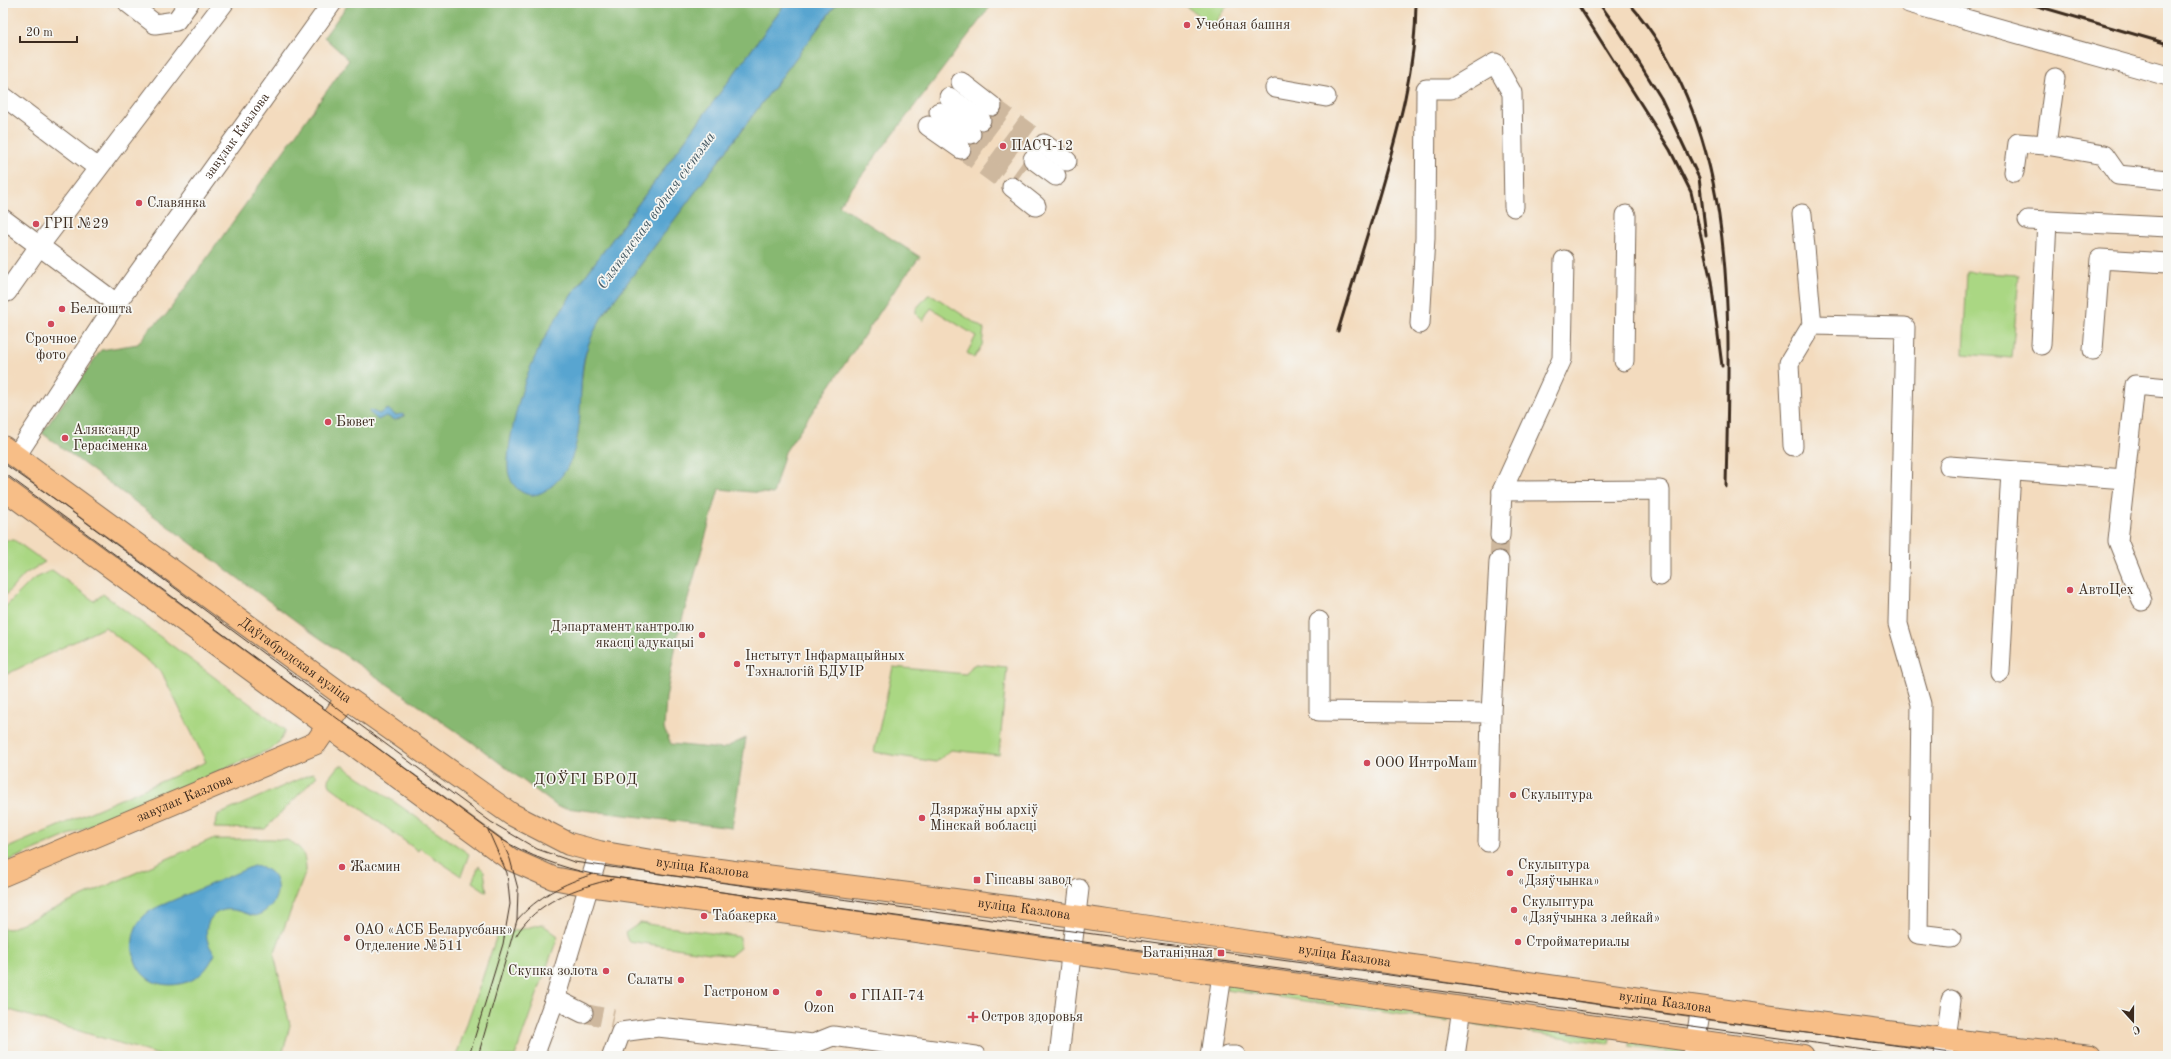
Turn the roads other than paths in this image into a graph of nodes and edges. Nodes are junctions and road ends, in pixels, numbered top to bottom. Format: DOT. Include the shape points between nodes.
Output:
graph roads {
  1 [pos="128,3"];
  2 [pos="189,3"];
  3 [pos="224,3"];
  4 [pos="332,3"];
  5 [pos="1910,3"];
  6 [pos="2168,76"];
  7 [pos="2054,78"];
  8 [pos="961,82"];
  9 [pos="1275,88"];
  10 [pos="3,96"];
  11 [pos="1326,97"];
  12 [pos="976,127"];
  13 [pos="1044,144"];
  14 [pos="2046,145"];
  15 [pos="1033,159"];
  16 [pos="1067,161"];
  17 [pos="98,168"];
  18 [pos="2014,172"];
  19 [pos="1056,176"];
  20 [pos="2168,180"];
  21 [pos="1012,187"];
  22 [pos="1036,206"];
  23 [pos="1514,208"];
  24 [pos="1802,214"];
  25 [pos="1626,215"];
  26 [pos="3,219"];
  27 [pos="2028,220"];
  28 [pos="2048,221"];
  29 [pos="2168,227"];
  30 [pos="40,246"];
  31 [pos="1564,260"];
  32 [pos="2168,263"];
  33 [pos="3,290"];
  34 [pos="116,303"];
  35 [pos="1420,324"];
  36 [pos="1812,325"];
  37 [pos="2041,345"];
  38 [pos="2093,350"];
  39 [pos="1624,361"];
  40 [pos="2168,388"];
  41 [pos="1793,446"];
  42 [pos="10,451"];
  43 [pos="1949,466"];
  44 [pos="2011,470"];
  45 [pos="2125,479"];
  46 [pos="3,490"];
  47 [pos="1502,491"];
  48 [pos="1500,536"];
  49 [pos="1499,561"];
  50 [pos="1660,576"];
  51 [pos="2142,601"];
  52 [pos="1319,621"];
  53 [pos="2000,672"];
  54 [pos="347,698"];
  55 [pos="1491,713"];
  56 [pos="328,726"];
  57 [pos="1488,842"];
  58 [pos="599,852"];
  59 [pos="3,875"];
  60 [pos="589,885"];
  61 [pos="1079,889"];
  62 [pos="1075,916"];
  63 [pos="1951,938"];
  64 [pos="1070,954"];
  65 [pos="1222,975"];
  66 [pos="555,999"];
  67 [pos="1951,1000"];
  68 [pos="1701,1007"];
  69 [pos="1462,1008"];
  70 [pos="583,1013"];
  71 [pos="1944,1048"];
  72 [pos="1694,1049"];
  73 [pos="534,1056"];
  74 [pos="612,1056"];
  75 [pos="976,1056"];
  76 [pos="1059,1056"];
  77 [pos="1210,1056"];
  78 [pos="1227,1056"];
  79 [pos="1236,1056"];
  80 [pos="1455,1056"];
  81 [pos="1803,1056"];
  82 [pos="2090,1056"];
  1 -- 2 [label="street" via="155,24 176,21"];
  3 -- 17 [label="street"];
  4 -- 34 [label="street, завулак Казлова"];
  5 -- 6 [label="street"];
  7 -- 14 [label="street"];
  8 -- 12 [label="street"];
  9 -- 11 [label="street"];
  10 -- 17 [label="street"];
  12 -- 12 [label="street" via="939,112"];
  13 -- 16 [label="street"];
  14 -- 18 [label="street" via="2018,144"];
  14 -- 20 [label="street" via="2104,155 2118,175"];
  15 -- 19 [label="street"];
  17 -- 30 [label="street"];
  21 -- 22 [label="street"];
  23 -- 35 [label="street" via="1512,93 1495,63 1451,89 1426,89 1425,238"];
  24 -- 36 [label="street"];
  25 -- 39 [label="street"];
  26 -- 30 [label="street"];
  27 -- 28 [label="street"];
  28 -- 29 [label="street"];
  28 -- 37 [label="street"];
  30 -- 33 [label="street" via="7,292"];
  30 -- 34 [label="street"];
  31 -- 47 [label="street" via="1562,359"];
  32 -- 38 [label="street" via="2100,259"];
  34 -- 42 [label="street, завулак Казлова"];
  36 -- 41 [label="street" via="1789,363"];
  36 -- 63 [label="street" via="1905,327 1898,624 1921,704 1918,934"];
  40 -- 45 [label="street" via="2135,385"];
  42 -- 46 [label="main road, завулак Казлова"];
  42 -- 54 [label="main road, Даўгабродская вуліца"];
  43 -- 44 [label="street"];
  44 -- 45 [label="street"];
  44 -- 53 [label="street"];
  45 -- 51 [label="street" via="2118,541"];
  46 -- 56 [label="main road"];
  47 -- 48 [label="street"];
  47 -- 50 [label="street" via="1660,490"];
  49 -- 55 [label="street"];
  52 -- 55 [label="street" via="1319,711"];
  54 -- 56 [label="main road, завулак Казлова"];
  54 -- 58 [label="main road, Даўгабродская вуліца" via="511,814 569,844"];
  55 -- 57 [label="street"];
  56 -- 59 [label="main road, завулак Казлова" via="316,743"];
  56 -- 60 [label="main road" via="510,859 553,878"];
  58 -- 60 [label="street"];
  58 -- 62 [label="main road, вуліца Казлова" via="663,863"];
  60 -- 64 [label="main road"];
  60 -- 66 [label="street"];
  61 -- 62 [label="street"];
  62 -- 64 [label="street"];
  62 -- 68 [label="main road, вуліца Казлова"];
  64 -- 65 [label="main road"];
  64 -- 76 [label="street"];
  65 -- 69 [label="main road"];
  65 -- 77 [label="street"];
  66 -- 70 [label="street"];
  66 -- 73 [label="street"];
  67 -- 71 [label="street"];
  68 -- 71 [label="main road, вуліца Казлова"];
  68 -- 72 [label="street"];
  69 -- 72 [label="main road"];
  69 -- 80 [label="street"];
  71 -- 82 [label="main road, вуліца Казлова"];
  72 -- 81 [label="main road"];
  74 -- 75 [label="street" via="617,1026 658,1027 813,1044 833,1036"];
  78 -- 79 [label="street"];
}
